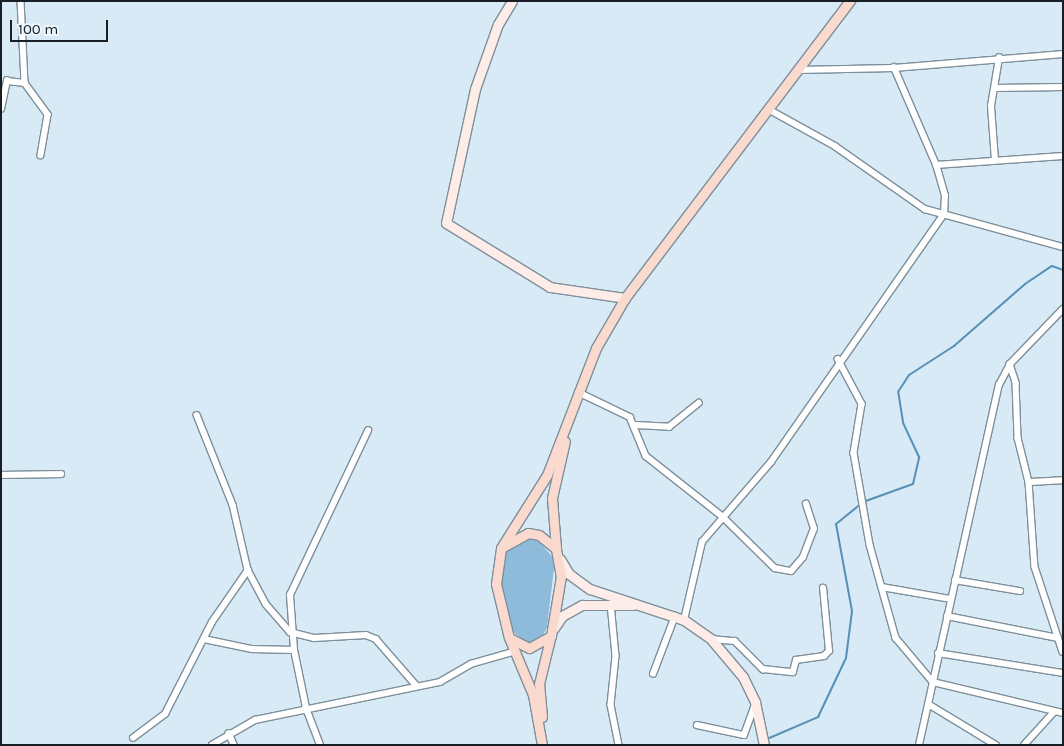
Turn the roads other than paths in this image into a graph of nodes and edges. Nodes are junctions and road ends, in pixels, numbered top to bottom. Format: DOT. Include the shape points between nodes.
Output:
graph roads {
  1 [pos="21,1"];
  2 [pos="512,1"];
  3 [pos="850,1"];
  4 [pos="1063,54"];
  5 [pos="999,58"];
  6 [pos="894,68"];
  7 [pos="798,70"];
  8 [pos="25,83"];
  9 [pos="1063,87"];
  10 [pos="996,88"];
  11 [pos="1,109"];
  12 [pos="768,109"];
  13 [pos="41,155"];
  14 [pos="1063,156"];
  15 [pos="995,160"];
  16 [pos="936,165"];
  17 [pos="944,214"];
  18 [pos="1063,246"];
  19 [pos="625,298"];
  20 [pos="1063,309"];
  21 [pos="838,359"];
  22 [pos="1010,364"];
  23 [pos="578,392"];
  24 [pos="699,403"];
  25 [pos="197,415"];
  26 [pos="569,418"];
  27 [pos="636,425"];
  28 [pos="368,431"];
  29 [pos="61,474"];
  30 [pos="1,475"];
  31 [pos="1063,480"];
  32 [pos="1029,482"];
  33 [pos="806,504"];
  34 [pos="722,516"];
  35 [pos="501,548"];
  36 [pos="556,549"];
  37 [pos="560,559"];
  38 [pos="248,570"];
  39 [pos="955,580"];
  40 [pos="882,587"];
  41 [pos="823,588"];
  42 [pos="1020,591"];
  43 [pos="951,599"];
  44 [pos="611,604"];
  45 [pos="649,605"];
  46 [pos="675,616"];
  47 [pos="947,616"];
  48 [pos="684,620"];
  49 [pos="290,632"];
  50 [pos="552,632"];
  51 [pos="509,638"];
  52 [pos="1058,638"];
  53 [pos="204,639"];
  54 [pos="711,639"];
  55 [pos="294,650"];
  56 [pos="516,651"];
  57 [pos="1063,652"];
  58 [pos="938,653"];
  59 [pos="1063,673"];
  60 [pos="653,674"];
  61 [pos="933,682"];
  62 [pos="416,685"];
  63 [pos="755,702"];
  64 [pos="930,705"];
  65 [pos="306,708"];
  66 [pos="1054,712"];
  67 [pos="1063,713"];
  68 [pos="697,725"];
  69 [pos="229,732"];
  70 [pos="133,738"];
  71 [pos="212,745"];
  72 [pos="234,745"];
  73 [pos="320,745"];
  74 [pos="544,745"];
  75 [pos="619,745"];
  76 [pos="764,745"];
  77 [pos="919,745"];
  78 [pos="996,745"];
  79 [pos="1024,745"];
  1 -- 8 [label="street"];
  2 -- 19 [label="street" via="498,24 475,89 446,223 550,287"];
  3 -- 7 [label="main road"];
  4 -- 5 [label="street"];
  5 -- 6 [label="street"];
  5 -- 10 [label="street"];
  6 -- 7 [label="street"];
  6 -- 16 [label="street"];
  7 -- 12 [label="main road"];
  8 -- 11 [label="street" via="7,81"];
  8 -- 13 [label="street" via="48,115"];
  9 -- 10 [label="street"];
  10 -- 15 [label="street" via="991,106"];
  12 -- 17 [label="street" via="835,146 925,208"];
  12 -- 19 [label="main road"];
  14 -- 15 [label="street"];
  15 -- 16 [label="street"];
  16 -- 17 [label="street" via="945,196"];
  17 -- 18 [label="street"];
  17 -- 21 [label="street" via="885,302"];
  19 -- 23 [label="main road" via="596,348"];
  20 -- 22 [label="street"];
  21 -- 34 [label="street" via="771,462"];
  21 -- 40 [label="street" via="862,404 854,453"];
  22 -- 32 [label="street" via="1016,383 1018,438"];
  22 -- 39 [label="street" via="989,416"];
  23 -- 26 [label="main road"];
  23 -- 27 [label="street" via="630,417"];
  24 -- 27 [label="street" via="669,427"];
  25 -- 38 [label="street" via="233,504"];
  26 -- 35 [label="main road" via="540,488"];
  26 -- 36 [label="main road" via="552,498"];
  27 -- 34 [label="street" via="646,456"];
  28 -- 49 [label="street" via="294,578"];
  29 -- 30 [label="street"];
  31 -- 32 [label="street"];
  32 -- 52 [label="street" via="1035,567"];
  33 -- 34 [label="street" via="814,529 803,557 791,571 774,568"];
  34 -- 48 [label="street" via="697,552"];
  35 -- 36 [label="main road" via="528,533 539,535"];
  35 -- 51 [label="main road" via="496,584"];
  36 -- 37 [label="main road"];
  37 -- 45 [label="street" via="569,574 590,589"];
  37 -- 50 [label="main road"];
  38 -- 49 [label="street" via="266,604"];
  38 -- 53 [label="street"];
  39 -- 42 [label="street"];
  39 -- 43 [label="street"];
  40 -- 43 [label="street"];
  40 -- 61 [label="street" via="896,638"];
  41 -- 54 [label="street" via="828,650 824,656 796,660 793,672 763,669 735,641"];
  43 -- 47 [label="street"];
  44 -- 45 [label="street"];
  44 -- 50 [label="street" via="572,608"];
  44 -- 75 [label="street" via="616,656 611,705"];
  45 -- 46 [label="street"];
  46 -- 48 [label="street"];
  46 -- 60 [label="street"];
  47 -- 52 [label="street"];
  47 -- 58 [label="street"];
  48 -- 54 [label="street"];
  49 -- 55 [label="street"];
  49 -- 62 [label="street" via="314,638 366,636 376,639"];
  50 -- 51 [label="main road" via="529,648"];
  50 -- 74 [label="main road" via="539,684"];
  51 -- 56 [label="main road"];
  52 -- 57 [label="street"];
  53 -- 55 [label="street" via="252,649"];
  53 -- 70 [label="street" via="165,714"];
  54 -- 63 [label="street" via="738,670"];
  55 -- 65 [label="street"];
  56 -- 62 [label="street" via="471,664 440,682"];
  56 -- 74 [label="main road" via="533,695"];
  58 -- 59 [label="street"];
  58 -- 61 [label="street"];
  61 -- 64 [label="street"];
  61 -- 66 [label="street"];
  62 -- 65 [label="street"];
  63 -- 68 [label="street" via="744,735"];
  63 -- 76 [label="street"];
  64 -- 77 [label="street"];
  64 -- 78 [label="street"];
  65 -- 69 [label="street" via="255,720"];
  65 -- 73 [label="street"];
  66 -- 67 [label="street"];
  66 -- 79 [label="street"];
  69 -- 71 [label="street"];
  69 -- 72 [label="street"];
}
